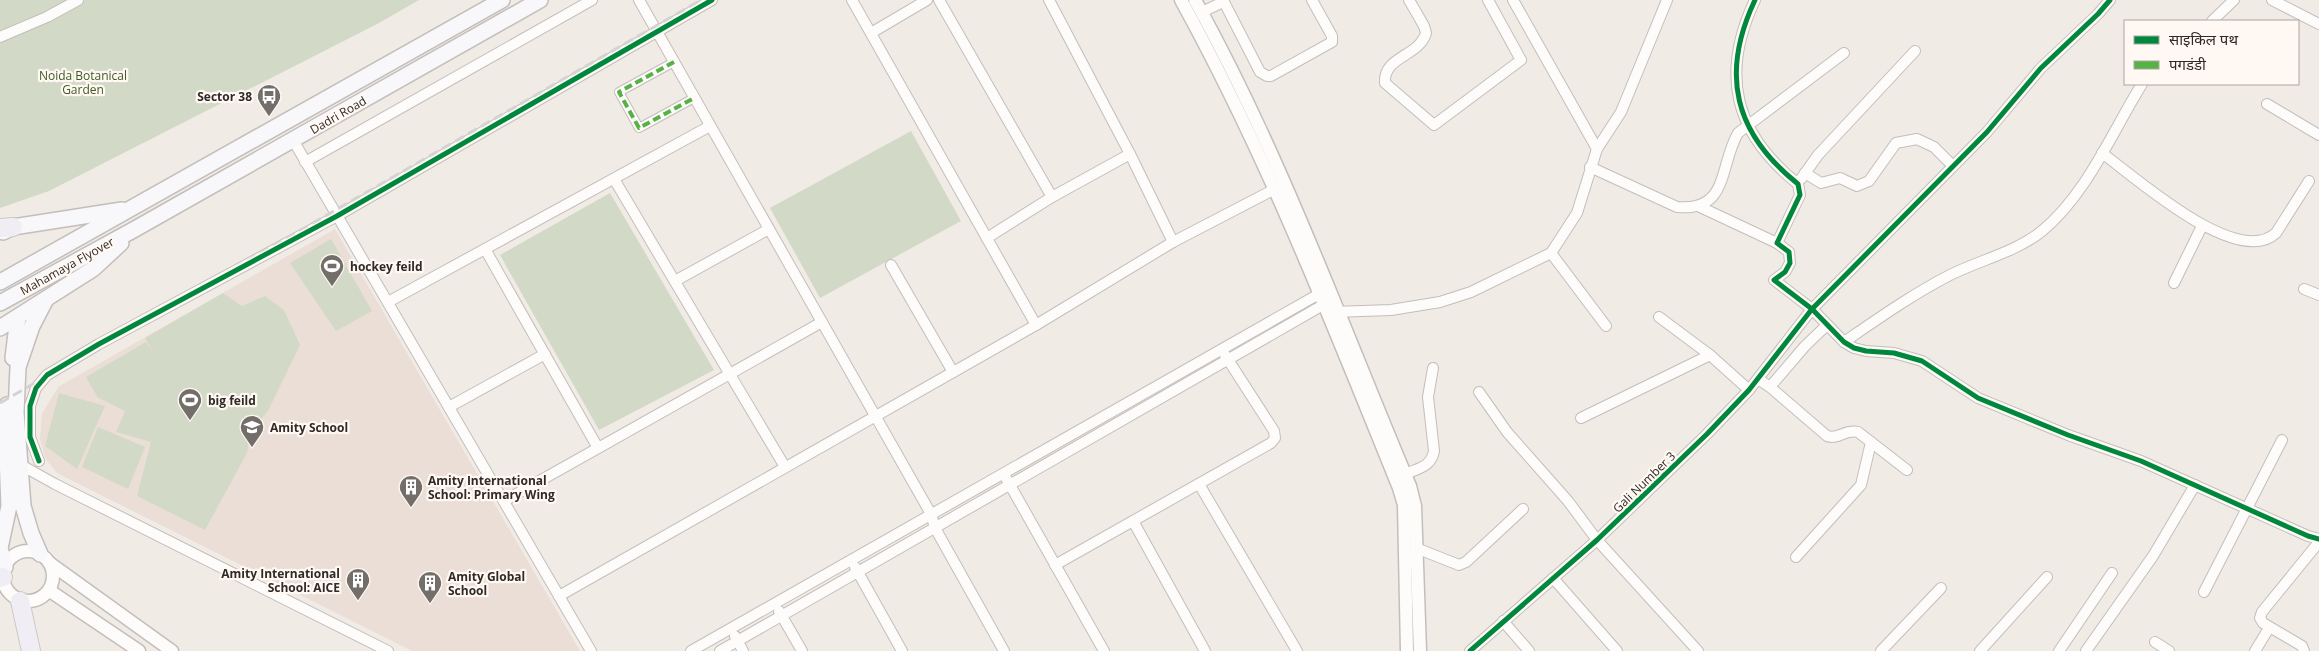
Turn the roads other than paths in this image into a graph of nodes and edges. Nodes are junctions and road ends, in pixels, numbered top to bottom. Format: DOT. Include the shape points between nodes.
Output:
graph roads {
  1 [pos="78,0"];
  2 [pos="502,0"];
  3 [pos="540,0"];
  4 [pos="592,0"];
  5 [pos="639,0"];
  6 [pos="712,0"];
  7 [pos="852,0"];
  8 [pos="927,0"];
  9 [pos="939,0"];
  10 [pos="1049,0"];
  11 [pos="1181,0"];
  12 [pos="1195,0"];
  13 [pos="1312,0"];
  14 [pos="1410,0"];
  15 [pos="1488,0"];
  16 [pos="1513,0"];
  17 [pos="1667,0"];
  18 [pos="1755,0"];
  19 [pos="2110,0"];
  20 [pos="2234,0"];
  21 [pos="2272,0"];
  22 [pos="1223,1"];
  23 [pos="1202,12"];
  24 [pos="2213,20"];
  25 [pos="2319,24"];
  26 [pos="657,32"];
  27 [pos="871,33"];
  28 [pos="0,37"];
  29 [pos="1916,51"];
  30 [pos="1844,53"];
  31 [pos="674,62"];
  32 [pos="2141,85"];
  33 [pos="694,98"];
  34 [pos="2267,104"];
  35 [pos="1747,125"];
  36 [pos="710,126"];
  37 [pos="2319,134"];
  38 [pos="293,140"];
  39 [pos="1597,149"];
  40 [pos="2102,153"];
  41 [pos="1130,154"];
  42 [pos="306,162"];
  43 [pos="1953,166"];
  44 [pos="1590,167"];
  45 [pos="1805,173"];
  46 [pos="614,179"];
  47 [pos="2309,181"];
  48 [pos="1798,184"];
  49 [pos="1273,190"];
  50 [pos="1052,197"];
  51 [pos="1698,206"];
  52 [pos="133,208"];
  53 [pos="337,216"];
  54 [pos="2202,226"];
  55 [pos="4,229"];
  56 [pos="769,229"];
  57 [pos="135,230"];
  58 [pos="987,238"];
  59 [pos="1173,242"];
  60 [pos="1777,243"];
  61 [pos="485,249"];
  62 [pos="1551,252"];
  63 [pos="891,265"];
  64 [pos="674,281"];
  65 [pos="0,282"];
  66 [pos="2174,283"];
  67 [pos="2304,289"];
  68 [pos="2319,295"];
  69 [pos="46,299"];
  70 [pos="388,302"];
  71 [pos="0,303"];
  72 [pos="1327,306"];
  73 [pos="1812,309"];
  74 [pos="18,316"];
  75 [pos="1659,317"];
  76 [pos="822,322"];
  77 [pos="1036,325"];
  78 [pos="1827,325"];
  79 [pos="1606,326"];
  80 [pos="0,328"];
  81 [pos="1844,342"];
  82 [pos="1220,348"];
  83 [pos="545,354"];
  84 [pos="1710,355"];
  85 [pos="1227,359"];
  86 [pos="1432,368"];
  87 [pos="953,372"];
  88 [pos="730,374"];
  89 [pos="1758,378"];
  90 [pos="1770,387"];
  91 [pos="1749,390"];
  92 [pos="1479,392"];
  93 [pos="449,407"];
  94 [pos="875,416"];
  95 [pos="1581,418"];
  96 [pos="0,438"];
  97 [pos="2282,440"];
  98 [pos="1871,442"];
  99 [pos="598,448"];
  100 [pos="7,456"];
  101 [pos="39,461"];
  102 [pos="21,465"];
  103 [pos="785,467"];
  104 [pos="1908,470"];
  105 [pos="1003,473"];
  106 [pos="1405,474"];
  107 [pos="1009,484"];
  108 [pos="1199,484"];
  109 [pos="2195,485"];
  110 [pos="504,501"];
  111 [pos="2245,508"];
  112 [pos="1523,509"];
  113 [pos="931,514"];
  114 [pos="1133,521"];
  115 [pos="935,528"];
  116 [pos="1597,540"];
  117 [pos="2319,540"];
  118 [pos="1416,548"];
  119 [pos="1796,557"];
  120 [pos="46,559"];
  121 [pos="850,560"];
  122 [pos="1055,565"];
  123 [pos="857,572"];
  124 [pos="2112,573"];
  125 [pos="2,574"];
  126 [pos="2046,577"];
  127 [pos="1553,578"];
  128 [pos="1941,588"];
  129 [pos="50,590"];
  130 [pos="2204,592"];
  131 [pos="559,596"];
  132 [pos="20,601"];
  133 [pos="774,603"];
  134 [pos="781,616"];
  135 [pos="1503,621"];
  136 [pos="730,628"];
  137 [pos="2270,628"];
  138 [pos="737,641"];
  139 [pos="2155,642"];
  140 [pos="31,651"];
  141 [pos="139,651"];
  142 [pos="172,651"];
  143 [pos="388,651"];
  144 [pos="591,651"];
  145 [pos="691,651"];
  146 [pos="720,651"];
  147 [pos="743,651"];
  148 [pos="802,651"];
  149 [pos="902,651"];
  150 [pos="1004,651"];
  151 [pos="1104,651"];
  152 [pos="1205,651"];
  153 [pos="1296,651"];
  154 [pos="1407,651"];
  155 [pos="1420,651"];
  156 [pos="1470,651"];
  157 [pos="1529,651"];
  158 [pos="1617,651"];
  159 [pos="1698,651"];
  160 [pos="1881,651"];
  161 [pos="1980,651"];
  162 [pos="2059,651"];
  163 [pos="2086,651"];
  164 [pos="2169,651"];
  165 [pos="2256,651"];
  166 [pos="2304,651"];
  1 -- 28 [label="street"];
  2 -- 52 [label="main road, Dadri Road"];
  3 -- 38 [label="main road, Dadri Road"];
  4 -- 42 [label="street"];
  5 -- 26 [label="street"];
  6 -- 26 [label="street"];
  7 -- 27 [label="street"];
  8 -- 27 [label="street"];
  9 -- 50 [label="street"];
  10 -- 41 [label="street"];
  11 -- 49 [label="street"];
  12 -- 23 [label="street"];
  13 -- 22 [label="street" via="1332,36 1332,42 1271,76 1260,72"];
  14 -- 15 [label="street" via="1426,33 1420,44 1388,66 1384,74 1385,84 1434,125 1521,60"];
  16 -- 39 [label="street"];
  17 -- 39 [label="street" via="1621,112"];
  18 -- 35 [label="street" via="1738,48 1735,76"];
  19 -- 43 [label="street, Gali Number 3" via="2041,68 1987,132"];
  20 -- 24 [label="street"];
  21 -- 25 [label="street"];
  22 -- 23 [label="street"];
  23 -- 72 [label="street" via="1240,84 1306,230"];
  26 -- 31 [label="street"];
  26 -- 53 [label="street"];
  27 -- 58 [label="street"];
  29 -- 45 [label="street"];
  30 -- 35 [label="street"];
  31 -- 33 [label="street"];
  31 -- 33 [label="street" via="619,92 639,128"];
  32 -- 40 [label="street"];
  33 -- 36 [label="street"];
  34 -- 37 [label="street"];
  35 -- 48 [label="street" via="1763,149"];
  35 -- 51 [label="street" via="1733,143 1717,191 1707,204"];
  36 -- 46 [label="street"];
  36 -- 56 [label="street"];
  38 -- 42 [label="street"];
  38 -- 57 [label="main road, Dadri Road"];
  39 -- 44 [label="street"];
  40 -- 54 [label="street"];
  40 -- 81 [label="street" via="2063,210 2043,230 2022,245 1936,282"];
  41 -- 50 [label="street"];
  41 -- 59 [label="street"];
  42 -- 53 [label="street"];
  43 -- 45 [label="street" via="1934,147 1917,140 1896,143 1869,181 1857,186 1840,178 1821,183"];
  43 -- 73 [label="street, Gali Number 3"];
  44 -- 51 [label="street" via="1677,207"];
  44 -- 62 [label="street" via="1577,213"];
  45 -- 48 [label="street"];
  46 -- 61 [label="street"];
  46 -- 64 [label="street"];
  47 -- 54 [label="street" via="2269,239 2250,242"];
  48 -- 60 [label="street" via="1800,195"];
  49 -- 59 [label="street"];
  49 -- 72 [label="street"];
  50 -- 58 [label="street"];
  51 -- 60 [label="street"];
  52 -- 55 [label="main road"];
  52 -- 65 [label="main road, Mahamaya Flyover"];
  53 -- 70 [label="street"];
  53 -- 101 [label="street" via="47,375 36,388 30,406 30,437"];
  54 -- 66 [label="street"];
  56 -- 64 [label="street"];
  56 -- 76 [label="street"];
  57 -- 69 [label="main road" via="93,269"];
  57 -- 71 [label="main road, Mahamaya Flyover"];
  58 -- 77 [label="street"];
  59 -- 77 [label="street"];
  60 -- 73 [label="street" via="1789,252 1790,263 1785,272 1774,280"];
  61 -- 70 [label="street"];
  61 -- 83 [label="street"];
  62 -- 72 [label="street" via="1471,292 1440,302 1391,310"];
  62 -- 79 [label="street"];
  63 -- 87 [label="street"];
  64 -- 88 [label="street"];
  67 -- 68 [label="street"];
  69 -- 74 [label="main road"];
  69 -- 102 [label="main road" via="32,326 18,368 16,412"];
  70 -- 93 [label="street"];
  72 -- 82 [label="street"];
  72 -- 85 [label="street"];
  72 -- 106 [label="street"];
  72 -- 154 [label="street" via="1404,505"];
  73 -- 78 [label="street"];
  73 -- 89 [label="street, Gali Number 3"];
  74 -- 80 [label="main road"];
  74 -- 100 [label="main road" via="8,375"];
  75 -- 84 [label="street"];
  76 -- 88 [label="street"];
  76 -- 94 [label="street"];
  77 -- 87 [label="street"];
  78 -- 81 [label="street"];
  78 -- 90 [label="street"];
  81 -- 109 [label="street" via="1866,351 1894,353 1922,361 1978,398"];
  82 -- 85 [label="street"];
  82 -- 105 [label="street"];
  83 -- 93 [label="street"];
  83 -- 99 [label="street"];
  84 -- 91 [label="street"];
  84 -- 95 [label="street"];
  85 -- 107 [label="street"];
  85 -- 108 [label="street" via="1274,431 1274,438 1271,444"];
  86 -- 106 [label="street" via="1428,397 1433,460"];
  87 -- 94 [label="street"];
  88 -- 99 [label="street"];
  88 -- 103 [label="street"];
  89 -- 90 [label="street"];
  89 -- 91 [label="street, Gali Number 3"];
  90 -- 98 [label="street" via="1827,436 1836,437 1850,430"];
  91 -- 116 [label="street, Gali Number 3"];
  92 -- 116 [label="street" via="1507,432 1568,501"];
  93 -- 110 [label="street"];
  94 -- 103 [label="street"];
  94 -- 113 [label="street"];
  96 -- 100 [label="main road"];
  97 -- 111 [label="street"];
  98 -- 104 [label="street"];
  98 -- 119 [label="street" via="1861,485"];
  99 -- 110 [label="street"];
  100 -- 125 [label="main road" via="9,506 0,548"];
  102 -- 120 [label="main road" via="23,506 31,533"];
  102 -- 143 [label="street"];
  103 -- 131 [label="street"];
  105 -- 107 [label="street"];
  105 -- 113 [label="street"];
  106 -- 118 [label="street" via="1415,506"];
  107 -- 115 [label="street"];
  107 -- 122 [label="street"];
  108 -- 114 [label="street"];
  108 -- 153 [label="street"];
  109 -- 111 [label="street"];
  109 -- 163 [label="street" via="2153,556"];
  110 -- 131 [label="street"];
  111 -- 117 [label="street"];
  111 -- 130 [label="street"];
  112 -- 118 [label="street" via="1459,565"];
  113 -- 115 [label="street"];
  113 -- 121 [label="street"];
  114 -- 122 [label="street"];
  114 -- 152 [label="street"];
  115 -- 123 [label="street"];
  115 -- 150 [label="street"];
  116 -- 127 [label="street, Gali Number 3"];
  116 -- 159 [label="street"];
  117 -- 137 [label="street" via="2262,612 2260,618"];
  118 -- 155 [label="street"];
  120 -- 125 [label="street" via="21,552 10,559"];
  120 -- 129 [label="street" via="54,576"];
  120 -- 142 [label="street"];
  121 -- 123 [label="street"];
  121 -- 133 [label="street"];
  122 -- 151 [label="street"];
  123 -- 134 [label="street"];
  123 -- 149 [label="street"];
  124 -- 162 [label="street"];
  125 -- 132 [label="street" via="5,588"];
  126 -- 161 [label="street"];
  127 -- 135 [label="street, Gali Number 3"];
  127 -- 158 [label="street"];
  128 -- 160 [label="street"];
  129 -- 132 [label="street" via="40,599"];
  129 -- 141 [label="street"];
  131 -- 144 [label="street"];
  132 -- 140 [label="highway"];
  133 -- 134 [label="street"];
  133 -- 136 [label="street"];
  134 -- 138 [label="street"];
  134 -- 148 [label="street"];
  135 -- 156 [label="street, Gali Number 3"];
  135 -- 157 [label="street"];
  136 -- 138 [label="street"];
  136 -- 145 [label="street"];
  137 -- 165 [label="street"];
  137 -- 166 [label="street" via="2302,646"];
  138 -- 146 [label="street"];
  138 -- 147 [label="street"];
  139 -- 164 [label="street"];
}
